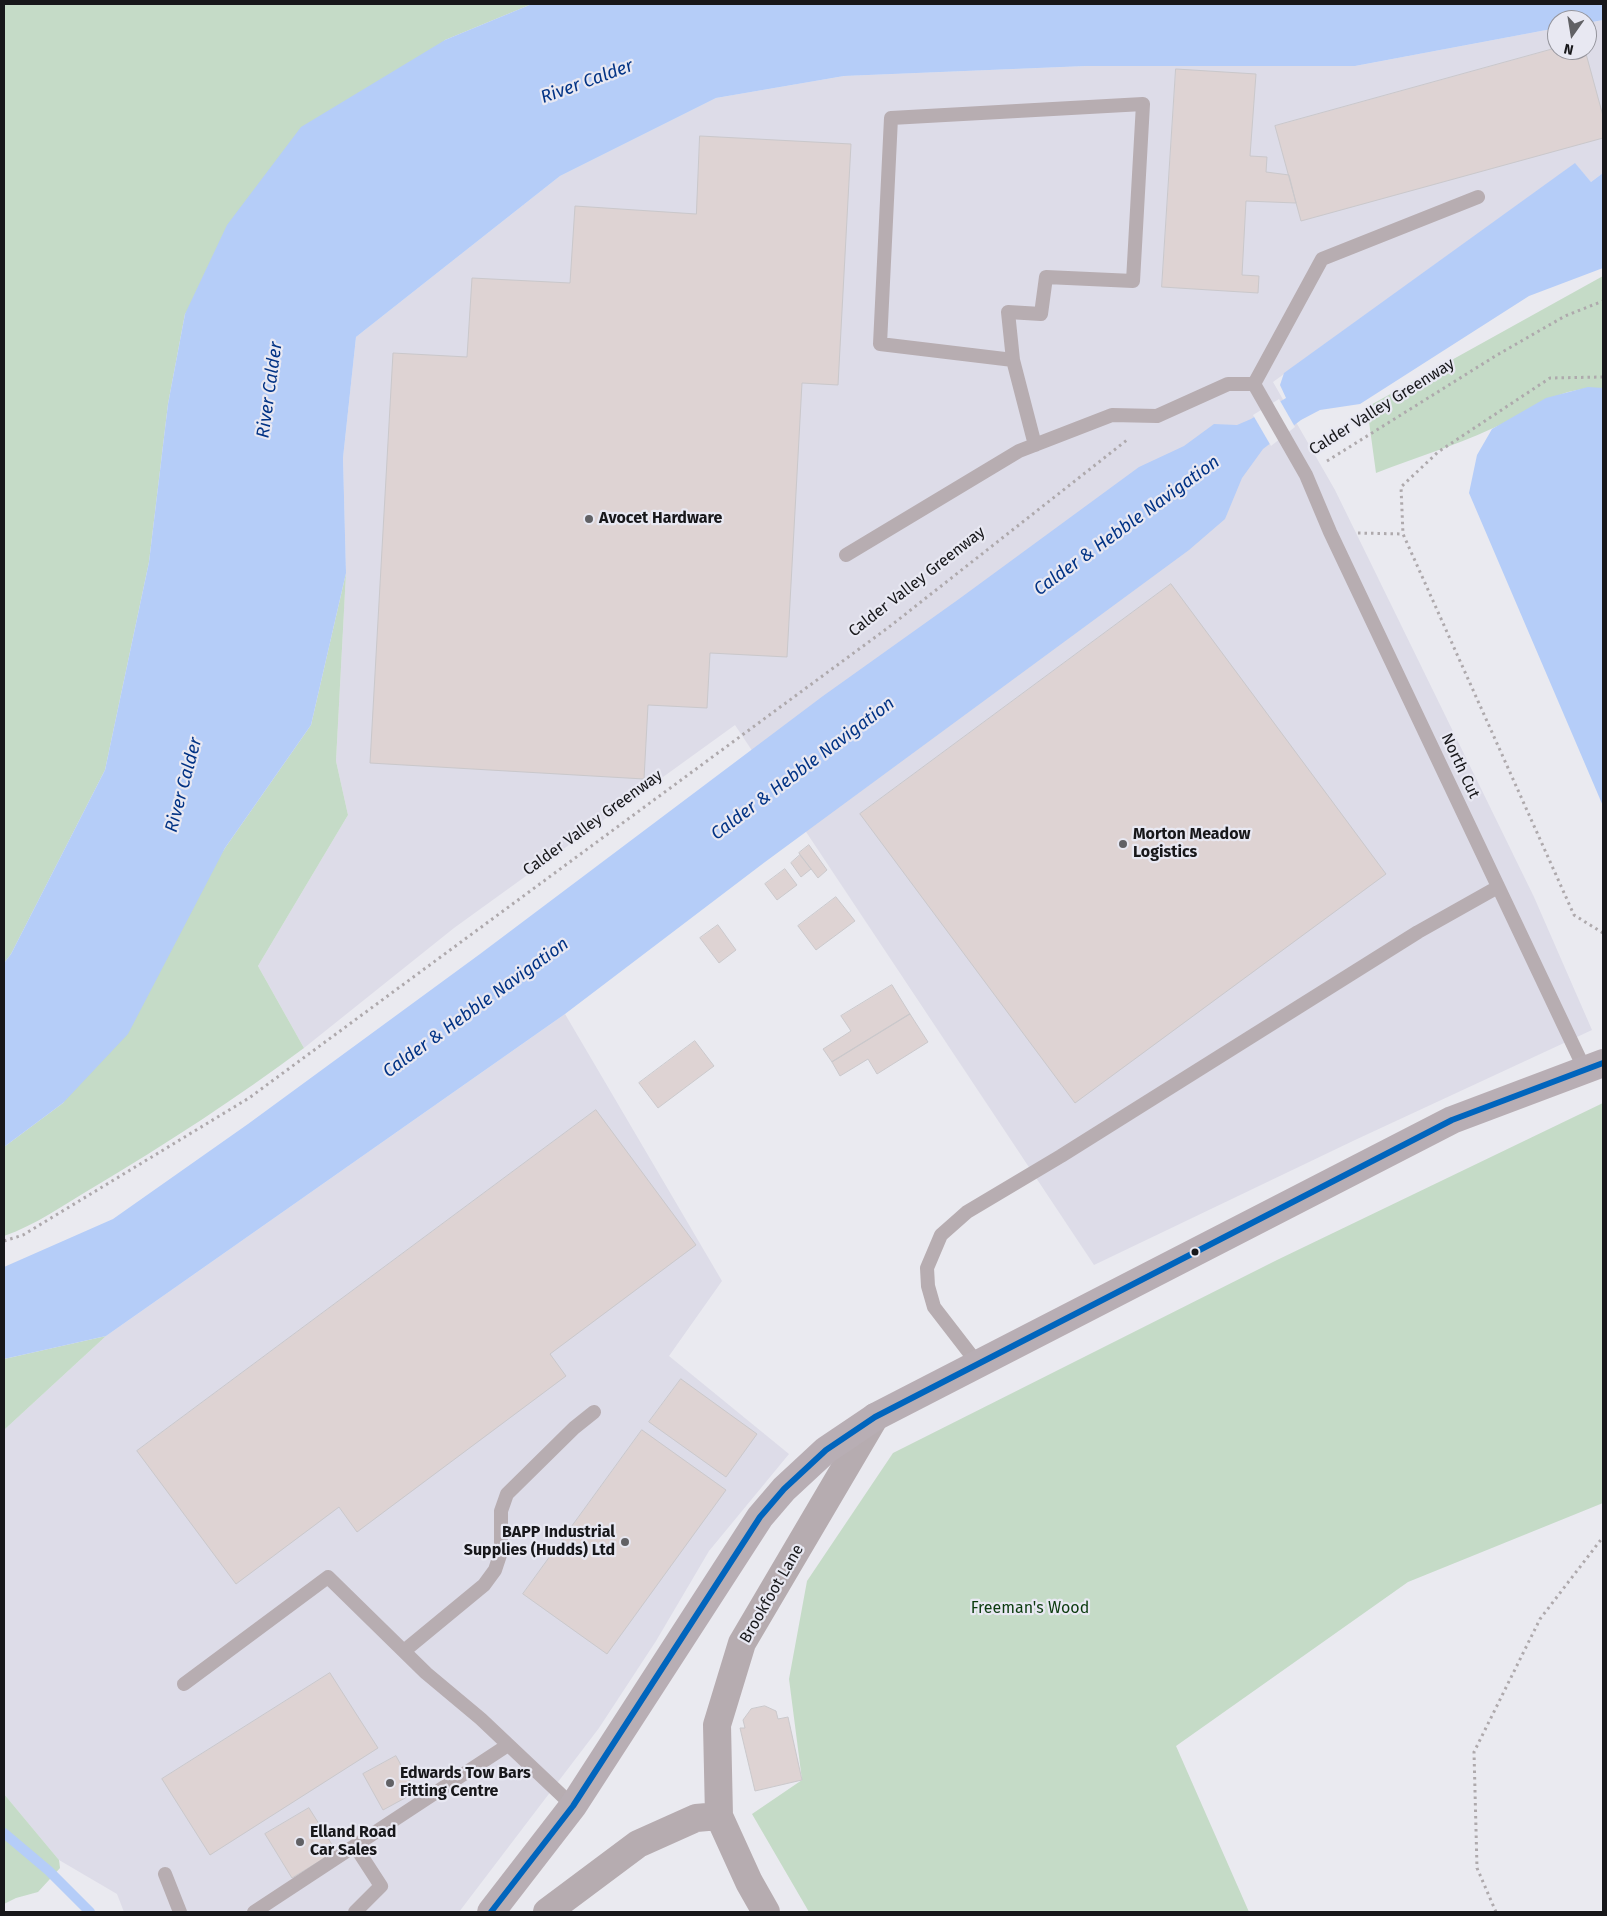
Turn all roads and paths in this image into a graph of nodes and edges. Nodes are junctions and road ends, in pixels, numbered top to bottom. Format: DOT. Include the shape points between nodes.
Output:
graph roads {
  1 [pos="1478,197"];
  2 [pos="1603,301"];
  3 [pos="1013,360"];
  4 [pos="1603,378"];
  5 [pos="1254,384"];
  6 [pos="1157,416"];
  7 [pos="1035,445"];
  8 [pos="1306,475"];
  9 [pos="1330,532"];
  10 [pos="1403,534"];
  11 [pos="846,555"];
  12 [pos="1498,887"];
  13 [pos="1603,933"];
  14 [pos="1594,1066"];
  15 [pos="4,1241"];
  16 [pos="978,1364"];
  17 [pos="594,1412"];
  18 [pos="874,1418"];
  19 [pos="1603,1537"];
  20 [pos="404,1651"];
  21 [pos="184,1684"];
  22 [pos="508,1745"];
  23 [pos="573,1806"];
  24 [pos="719,1816"];
  25 [pos="355,1846"];
  26 [pos="165,1874"];
  27 [pos="180,1912"];
  28 [pos="254,1912"];
  29 [pos="355,1912"];
  30 [pos="491,1912"];
  31 [pos="547,1912"];
  32 [pos="766,1912"];
  33 [pos="1496,1912"];
  1 -- 5 [label="lane" via="1322,259"];
  2 -- 8 [label="path, Calder Valley Greenway" via="1565,316 1497,355"];
  3 -- 3 [label="lane" via="1008,312 1041,314 1046,277 1133,281 1143,104 891,118 880,344"];
  3 -- 7 [label="lane"];
  4 -- 10 [label="path" via="1550,378 1438,452 1401,487"];
  5 -- 6 [label="lane" via="1228,384"];
  5 -- 8 [label="lane, Calder Valley Greenway"];
  6 -- 7 [label="lane" via="1112,415"];
  6 -- 15 [label="path, Calder Valley Greenway" via="889,627 249,1098 22,1236"];
  7 -- 11 [label="lane" via="1019,451"];
  8 -- 9 [label="lane, North Cut"];
  9 -- 10 [label="path"];
  9 -- 12 [label="lane, North Cut"];
  10 -- 13 [label="path" via="1574,915"];
  12 -- 14 [label="lane, North Cut"];
  12 -- 16 [label="lane" via="1418,932 967,1212 941,1235 927,1268 934,1307"];
  14 -- 16 [label="main road" via="1452,1120"];
  16 -- 18 [label="main road"];
  17 -- 20 [label="lane" via="507,1494 501,1511 501,1552 484,1585"];
  18 -- 23 [label="main road" via="826,1450 784,1489 760,1517"];
  18 -- 24 [label="street, Brookfoot Lane" via="742,1643 717,1725"];
  19 -- 33 [label="path" via="1540,1619 1474,1752 1477,1868"];
  20 -- 21 [label="lane" via="328,1577"];
  20 -- 22 [label="lane"];
  22 -- 23 [label="lane"];
  22 -- 25 [label="lane"];
  23 -- 30 [label="main road"];
  24 -- 31 [label="street" via="696,1818 638,1844"];
  24 -- 32 [label="street, Brookfoot Lane"];
  25 -- 28 [label="lane"];
  25 -- 29 [label="lane" via="380,1886"];
  26 -- 27 [label="lane"];
}
